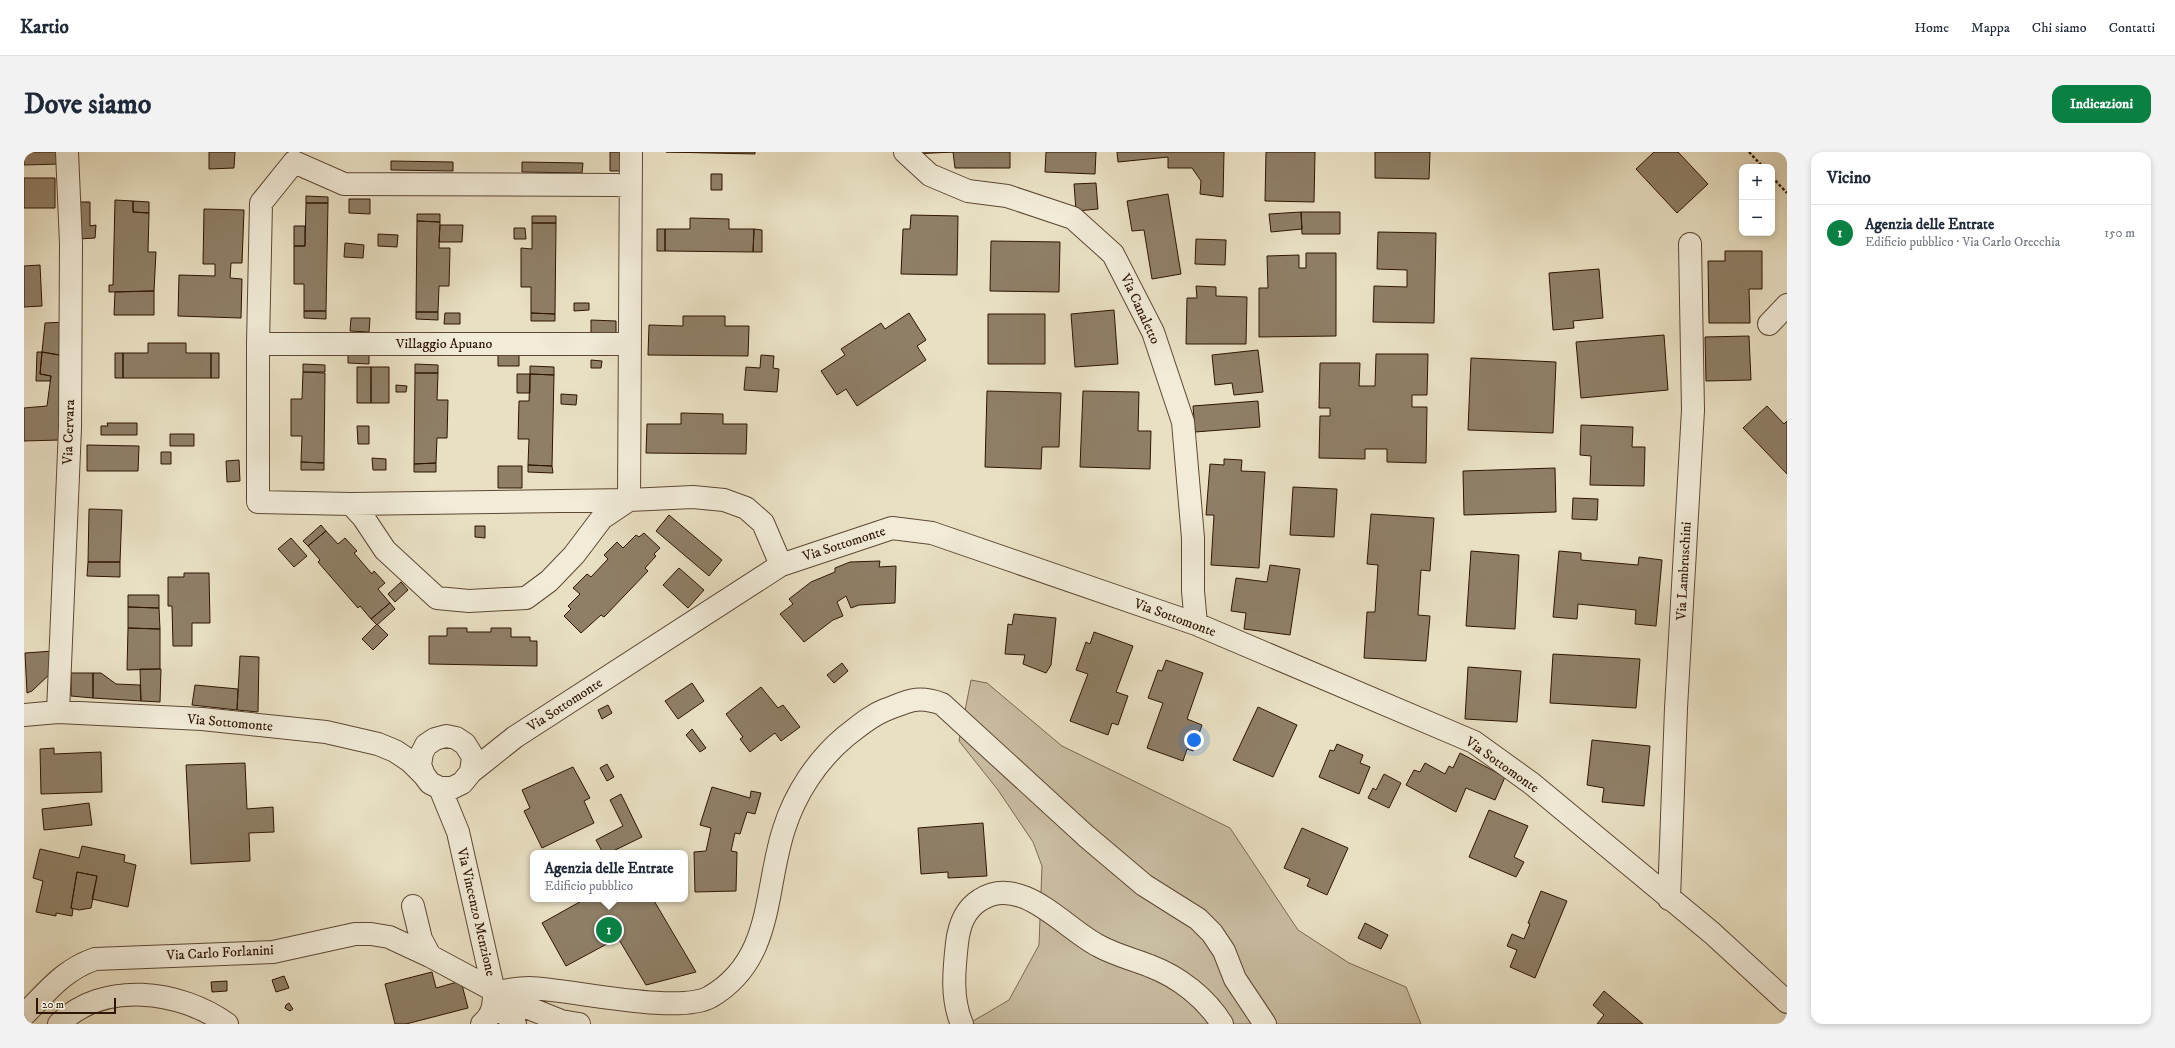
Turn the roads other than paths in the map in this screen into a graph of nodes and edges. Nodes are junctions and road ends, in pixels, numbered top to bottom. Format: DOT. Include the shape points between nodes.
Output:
graph roads {
  1 [pos="67,152"];
  2 [pos="630,152"];
  3 [pos="905,152"];
  4 [pos="294,157"];
  5 [pos="629,187"];
  6 [pos="1690,244"];
  7 [pos="1787,305"];
  8 [pos="1769,324"];
  9 [pos="258,344"];
  10 [pos="629,344"];
  11 [pos="629,500"];
  12 [pos="351,504"];
  13 [pos="781,565"];
  14 [pos="1196,624"];
  15 [pos="58,712"];
  16 [pos="24,715"];
  17 [pos="515,737"];
  18 [pos="465,744"];
  19 [pos="466,778"];
  20 [pos="432,782"];
  21 [pos="458,832"];
  22 [pos="1669,899"];
  23 [pos="413,906"];
  24 [pos="430,956"];
  25 [pos="494,992"];
  26 [pos="1787,1002"];
  27 [pos="24,1015"];
  28 [pos="59,1024"];
  29 [pos="226,1024"];
  30 [pos="482,1024"];
  31 [pos="515,1024"];
  32 [pos="579,1024"];
  33 [pos="962,1024"];
  34 [pos="1222,1024"];
  35 [pos="1265,1024"];
  1 -- 15 [label="street, Via Cervara" via="71,244 70,428"];
  2 -- 5 [label="street"];
  3 -- 14 [label="street, Via Canaletto" via="930,175 968,191 1007,196 1073,218 1113,254 1153,332 1183,422 1193,538"];
  4 -- 5 [label="street" via="344,184 609,184"];
  4 -- 9 [label="street" via="261,203"];
  5 -- 10 [label="street"];
  6 -- 22 [label="street, Via Lambruschini" via="1693,410 1676,708"];
  7 -- 8 [label="street"];
  9 -- 10 [label="street, Villaggio Apuano"];
  9 -- 12 [label="street" via="258,502"];
  10 -- 11 [label="street"];
  11 -- 12 [label="street"];
  11 -- 12 [label="street" via="602,518 574,555 549,581 526,598 469,601 437,598 385,550"];
  11 -- 13 [label="street" via="693,497 724,500 746,508 763,523"];
  13 -- 14 [label="street, Via Sottomonte" via="892,528 932,533"];
  13 -- 17 [label="street, Via Sottomonte"];
  14 -- 22 [label="street, Via Sottomonte" via="1474,742 1531,783"];
  15 -- 16 [label="street, Via Sottomonte"];
  15 -- 20 [label="street, Via Sottomonte" via="202,719 326,732 378,744 395,751"];
  17 -- 18 [label="street, Via Sottomonte"];
  17 -- 19 [label="street, Via Sottomonte"];
  18 -- 19 [label="street" via="472,757"];
  18 -- 20 [label="street" via="456,738 446,736 426,745 420,765"];
  19 -- 20 [label="street" via="452,788"];
  19 -- 21 [label="street, Via Vincenzo Menzione"];
  20 -- 21 [label="street, Via Vincenzo Menzione"];
  21 -- 25 [label="street, Via Vincenzo Menzione"];
  22 -- 26 [label="street, Via Sottomonte" via="1712,933"];
  23 -- 24 [label="street" via="421,939"];
  24 -- 25 [label="street, Via Carlo Forlanini"];
  24 -- 27 [label="street, Via Carlo Forlanini" via="389,937 355,934 273,952 95,959 78,965 64,974"];
  25 -- 30 [label="street" via="494,1008 488,1020"];
  25 -- 31 [label="street" via="499,1004"];
  25 -- 32 [label="street, Via Carlo Forlanini" via="561,1021"];
  25 -- 35 [label="street" via="528,988 652,1002 689,1003 709,997 740,971 754,952 766,914 783,831 814,769 837,744 874,714 916,699 928,699 942,704 1080,831 1144,885 1198,919 1212,933 1224,951 1235,979"];
  28 -- 29 [label="street" via="92,1002 116,996 146,994 210,1012"];
  33 -- 34 [label="street" via="954,994 959,928 967,912 978,901 990,893 1000,892 1030,900 1044,907 1098,946 1169,975 1205,1001"];
}
